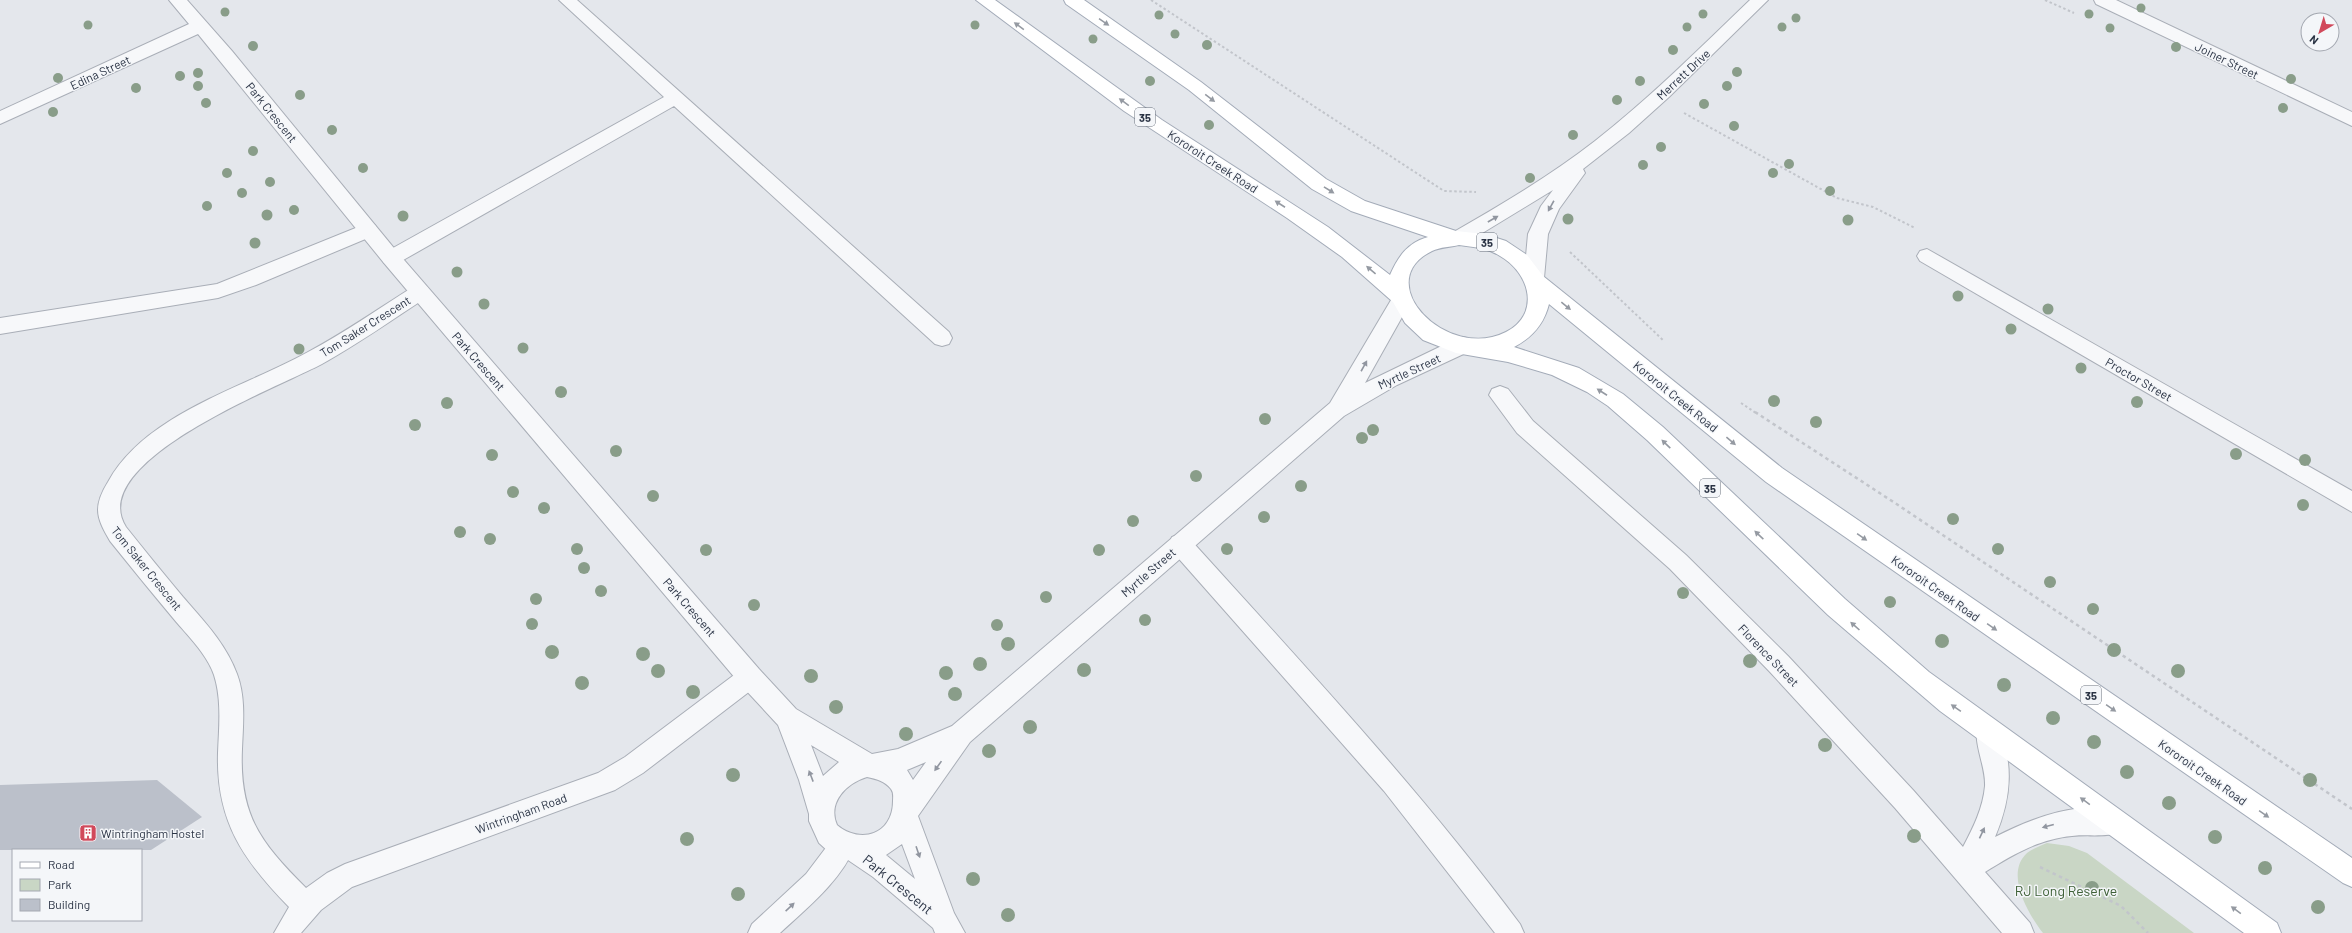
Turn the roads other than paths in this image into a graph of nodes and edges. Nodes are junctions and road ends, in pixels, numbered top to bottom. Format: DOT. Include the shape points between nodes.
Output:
graph roads {
  1 [pos="177,0"];
  2 [pos="567,0"];
  3 [pos="984,0"];
  4 [pos="1072,0"];
  5 [pos="1760,0"];
  6 [pos="2102,0"];
  7 [pos="200,26"];
  8 [pos="675,98"];
  9 [pos="0,118"];
  10 [pos="2352,120"];
  11 [pos="1603,144"];
  12 [pos="368,230"];
  13 [pos="1456,238"];
  14 [pos="1926,256"];
  15 [pos="391,258"];
  16 [pos="1535,280"];
  17 [pos="420,292"];
  18 [pos="1400,299"];
  19 [pos="0,326"];
  20 [pos="942,338"];
  21 [pos="1466,346"];
  22 [pos="1500,395"];
  23 [pos="1336,410"];
  24 [pos="2352,502"];
  25 [pos="1180,544"];
  26 [pos="750,677"];
  27 [pos="787,717"];
  28 [pos="1988,730"];
  29 [pos="961,734"];
  30 [pos="871,766"];
  31 [pos="822,813"];
  32 [pos="906,813"];
  33 [pos="2114,822"];
  34 [pos="847,847"];
  35 [pos="1966,869"];
  36 [pos="2352,874"];
  37 [pos="305,905"];
  38 [pos="947,927"];
  39 [pos="287,933"];
  40 [pos="761,933"];
  41 [pos="1511,933"];
  42 [pos="2020,933"];
  43 [pos="2267,933"];
  1 -- 7 [label="street, Park Crescent"];
  2 -- 8 [label="lane"];
  18 -- 3 [label="main road, Kororoit Creek Road / 35, one-way" via="1375,273 1330,238 1149,120"];
  4 -- 13 [label="main road, 35, one-way" via="1194,86 1319,184 1368,210"];
  5 -- 11 [label="street, Merrett Drive" via="1657,98"];
  6 -- 10 [label="street, Joiner Street"];
  7 -- 9 [label="street, Edina Street"];
  7 -- 12 [label="street, Park Crescent"];
  8 -- 15 [label="lane"];
  8 -- 20 [label="lane"];
  13 -- 11 [label="street, Merrett Drive, one-way" via="1509,210"];
  11 -- 16 [label="street, Merrett Drive, one-way" via="1565,184 1550,206 1540,229"];
  12 -- 15 [label="street, Park Crescent"];
  12 -- 19 [label="lane" via="218,291"];
  13 -- 16 [label="main road, 35" via="1485,241 1497,246 1520,259"];
  13 -- 18 [label="main road, 35" via="1433,243 1409,257 1399,280"];
  14 -- 24 [label="street, Proctor Street"];
  15 -- 17 [label="street, Park Crescent"];
  16 -- 21 [label="main road, 35" via="1540,300 1535,318 1530,325 1514,338 1504,342 1481,347"];
  16 -- 36 [label="main road, Kororoit Creek Road / 35, one-way" via="1774,475"];
  17 -- 26 [label="street, Park Crescent"];
  17 -- 37 [label="lane, Tom Saker Crescent" via="316,357 180,425 156,440 126,470 113,491 108,511 118,534 196,630 222,667 229,685 232,714 230,777 237,822 255,852"];
  18 -- 21 [label="main road, 35" via="1411,318 1429,333"];
  23 -- 18 [label="street, Myrtle Street, one-way" via="1356,380"];
  21 -- 23 [label="street, Myrtle Street" via="1390,380"];
  28 -- 21 [label="main road, 35, one-way" via="1949,703 1867,637 1655,434 1618,403 1572,374 1528,359"];
  22 -- 35 [label="street, Florence Street" via="1522,424 1631,518 1731,615 1886,778"];
  23 -- 25 [label="street, Myrtle Street"];
  25 -- 29 [label="street, Myrtle Street"];
  25 -- 41 [label="lane" via="1355,739 1472,878"];
  26 -- 27 [label="street, Park Crescent"];
  26 -- 37 [label="lane, Wintringham Road" via="634,765 606,782 364,869 330,886"];
  27 -- 30 [label="street, Park Crescent"];
  31 -- 27 [label="street, Park Crescent, one-way"];
  33 -- 28 [label="main road, 35, one-way"];
  35 -- 28 [label="street, one-way" via="1990,818 1997,796 1997,774"];
  29 -- 30 [label="street, Myrtle Street" via="899,761"];
  29 -- 32 [label="street, Myrtle Street, one-way"];
  30 -- 31 [label="street" via="854,768 835,781 827,793"];
  30 -- 32 [label="street" via="888,769 898,778 906,789"];
  31 -- 34 [label="street" via="829,835"];
  32 -- 34 [label="street" via="895,833 878,846 865,849"];
  32 -- 38 [label="street, Park Crescent, one-way"];
  33 -- 35 [label="street, one-way" via="2065,823 2039,829 2019,837"];
  43 -- 33 [label="main road, 35, one-way"];
  34 -- 38 [label="street, Park Crescent" via="882,868"];
  40 -- 34 [label="lane, one-way" via="815,883"];
  35 -- 42 [label="street, Florence Street"];
  37 -- 39 [label="lane, Wintringham Road"];
}
